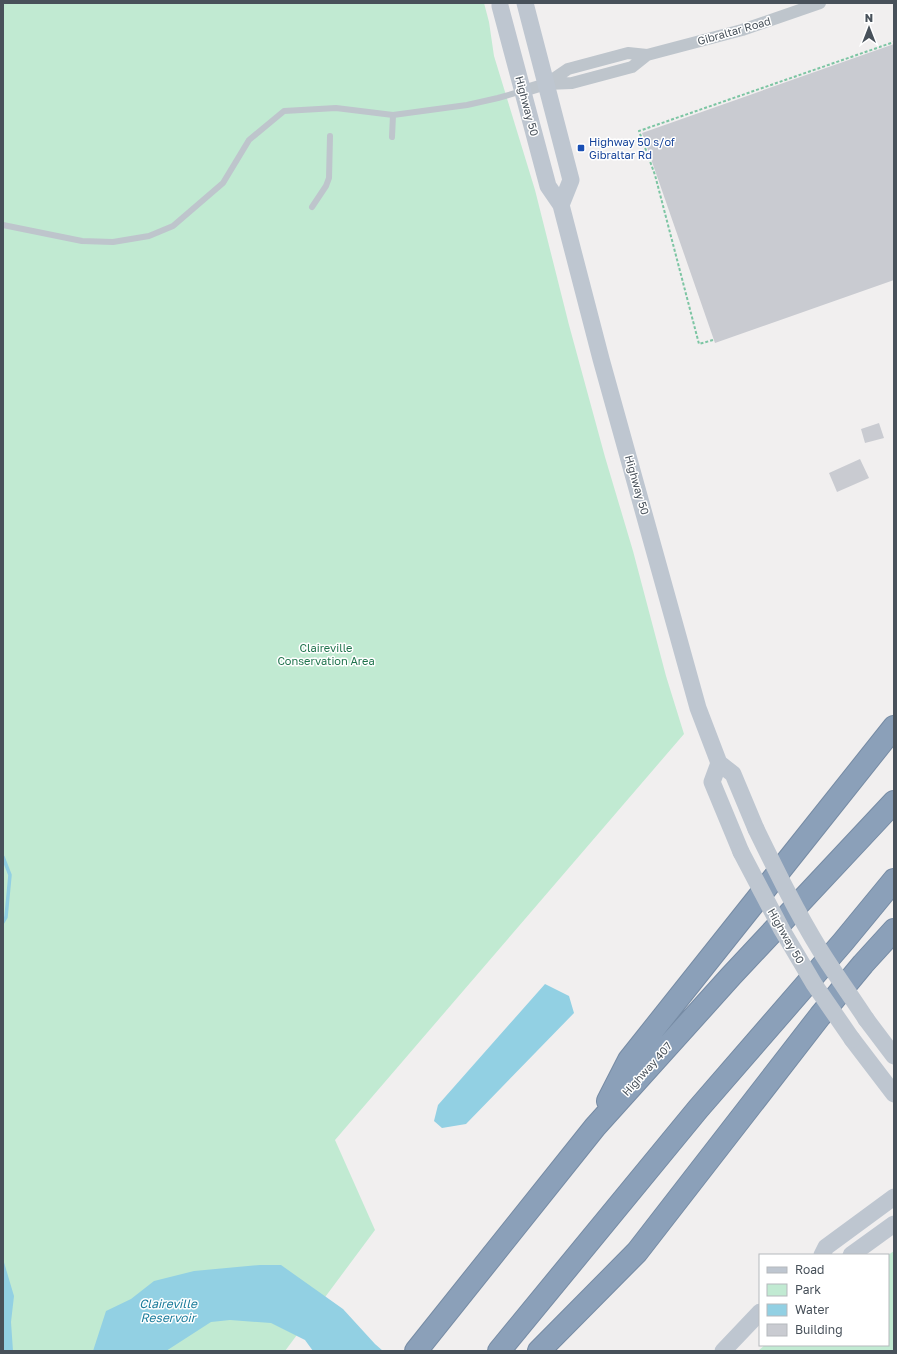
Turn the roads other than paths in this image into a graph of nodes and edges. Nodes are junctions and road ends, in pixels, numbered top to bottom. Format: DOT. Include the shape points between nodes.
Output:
graph roads {
  1 [pos="500,3"];
  2 [pos="525,3"];
  3 [pos="820,3"];
  4 [pos="546,84"];
  5 [pos="523,91"];
  6 [pos="393,115"];
  7 [pos="330,136"];
  8 [pos="392,137"];
  9 [pos="561,205"];
  10 [pos="312,207"];
  11 [pos="3,225"];
  12 [pos="894,727"];
  13 [pos="719,763"];
  14 [pos="894,802"];
  15 [pos="894,880"];
  16 [pos="894,930"];
  17 [pos="894,1056"];
  18 [pos="894,1094"];
  19 [pos="595,1127"];
  20 [pos="894,1197"];
  21 [pos="894,1224"];
  22 [pos="822,1254"];
  23 [pos="852,1254"];
  24 [pos="759,1313"];
  25 [pos="417,1350"];
  26 [pos="499,1351"];
  27 [pos="539,1351"];
  28 [pos="723,1351"];
  1 -- 5 [label="main road, Highway 50"];
  2 -- 4 [label="main road"];
  3 -- 4 [label="street, Gibraltar Road" via="742,30 646,55 628,52 568,69"];
  4 -- 5 [label="street, Gibraltar Road"];
  4 -- 9 [label="main road" via="571,180"];
  5 -- 6 [label="lane" via="467,105"];
  5 -- 9 [label="main road, Highway 50" via="548,186"];
  6 -- 8 [label="lane"];
  6 -- 11 [label="lane" via="336,108 284,111 249,140 217,188 173,226 150,236 113,242 82,241"];
  7 -- 10 [label="lane" via="329,178"];
  9 -- 13 [label="main road, Highway 50" via="698,708"];
  12 -- 19 [label="highway" via="630,1060"];
  13 -- 17 [label="main road, Highway 50, bridge" via="732,774 785,888 821,952"];
  13 -- 18 [label="main road, Highway 50, bridge" via="712,782 741,852 782,930 814,984"];
  14 -- 19 [label="highway, Highway 407" via="731,976"];
  15 -- 26 [label="highway" via="698,1109"];
  16 -- 27 [label="highway" via="820,1016 637,1252"];
  19 -- 25 [label="highway, Highway 407"];
  20 -- 22 [label="main road" via="826,1247"];
  21 -- 23 [label="main road"];
  24 -- 28 [label="main road"];
}
